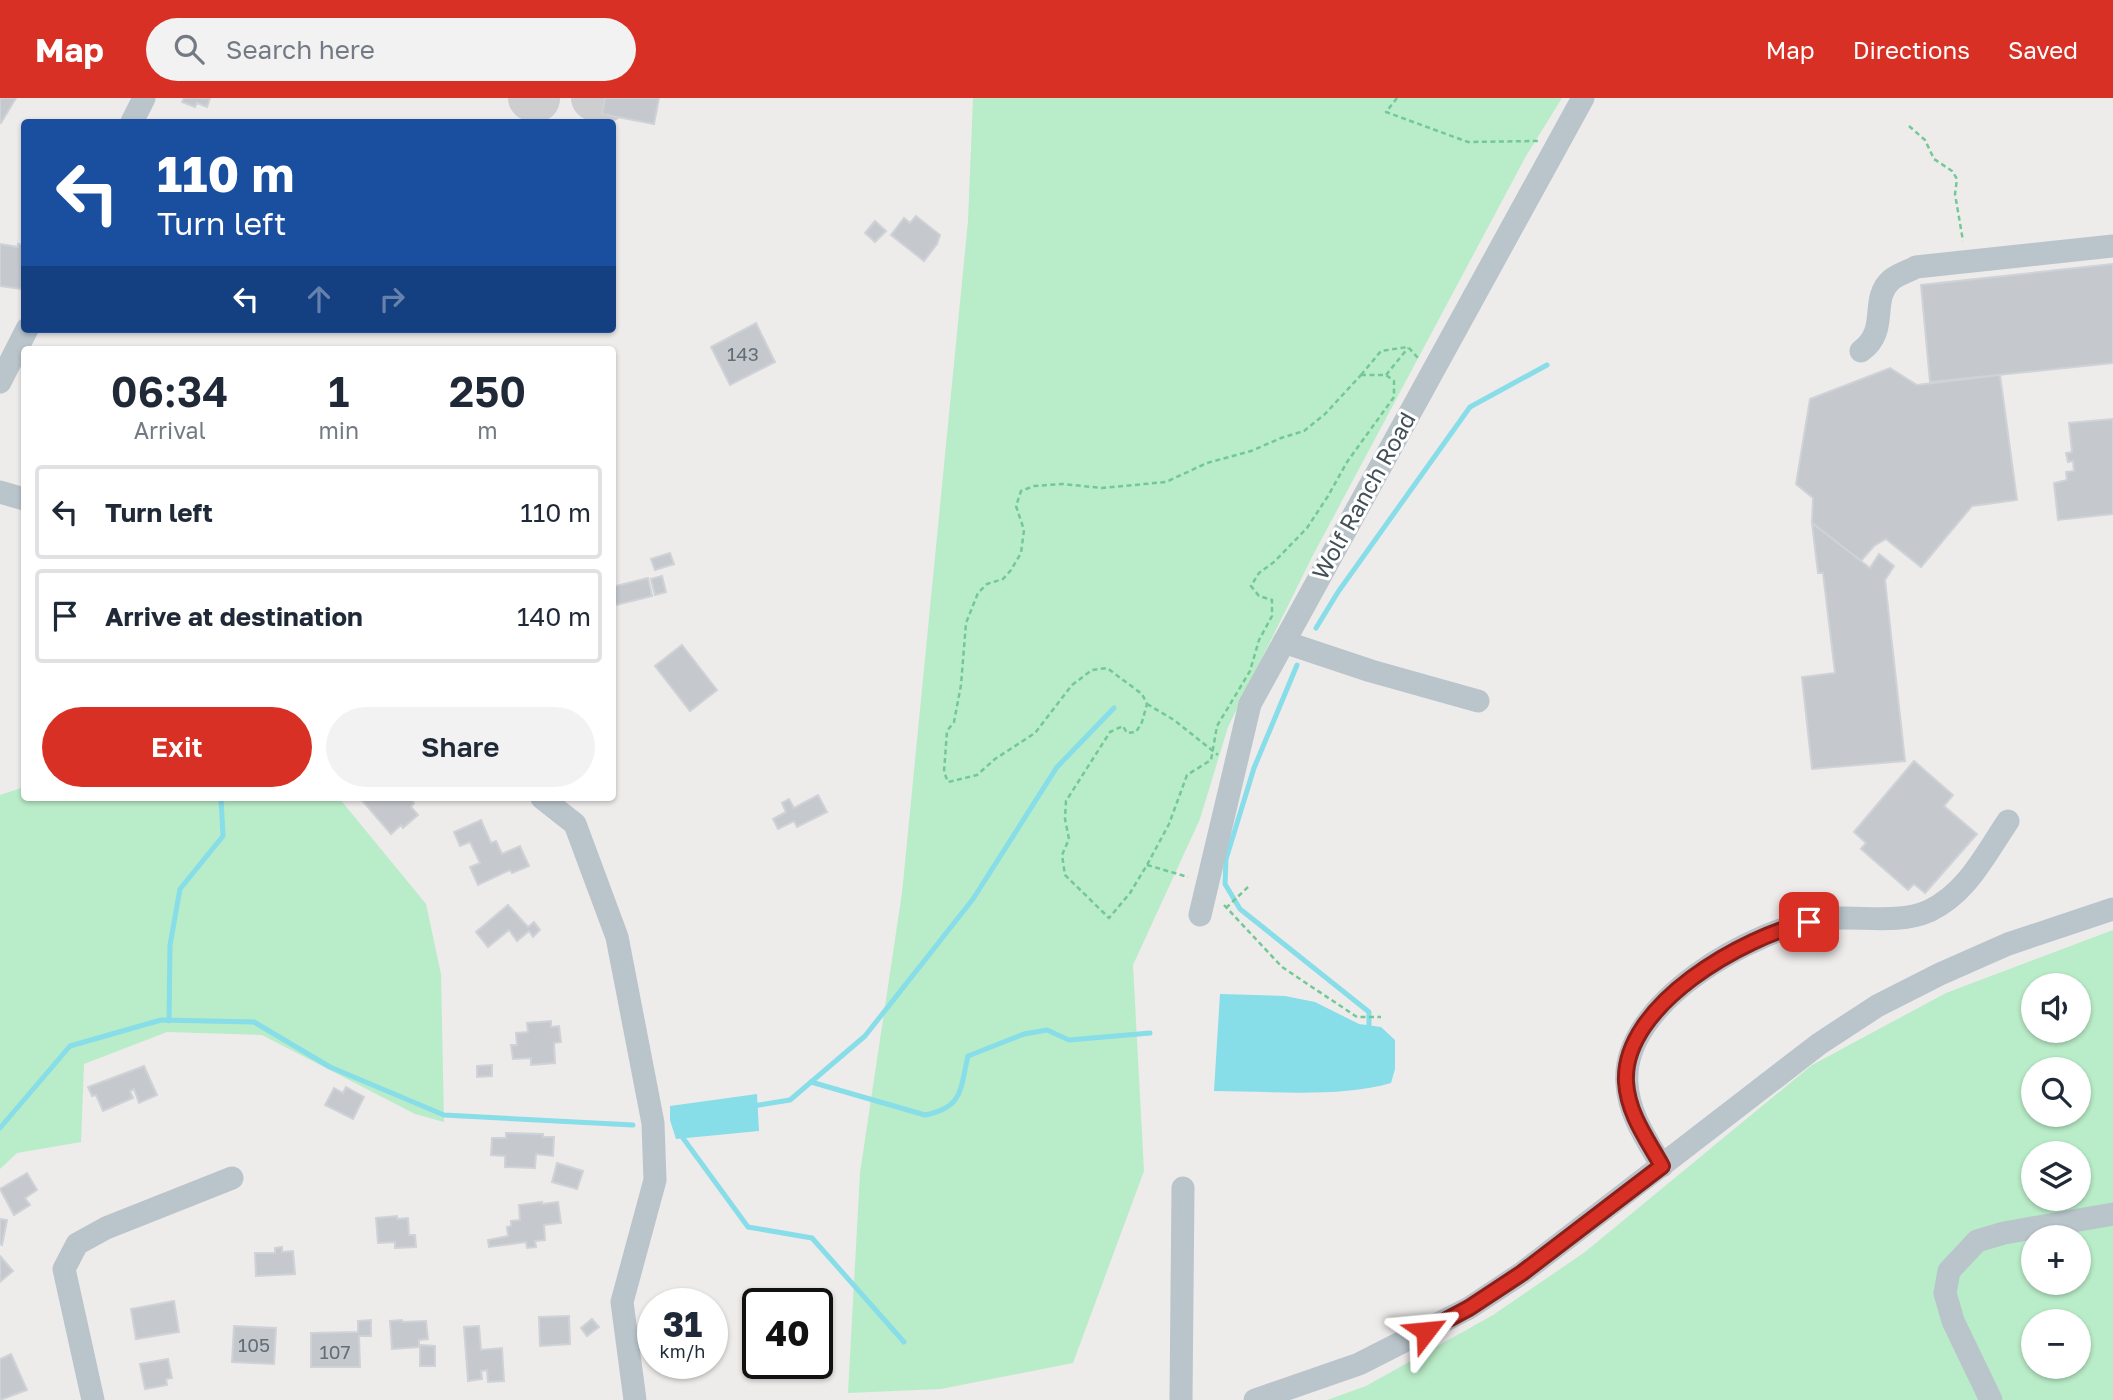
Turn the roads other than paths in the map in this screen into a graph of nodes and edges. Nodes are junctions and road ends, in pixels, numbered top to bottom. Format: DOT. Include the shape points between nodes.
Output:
graph roads {
  1 [pos="144,98"];
  2 [pos="1583,98"];
  3 [pos="134,119"];
  4 [pos="2113,246"];
  5 [pos="25,333"];
  6 [pos="1861,351"];
  7 [pos="0,382"];
  8 [pos="0,492"];
  9 [pos="21,498"];
  10 [pos="1284,642"];
  11 [pos="1478,701"];
  12 [pos="546,801"];
  13 [pos="2008,821"];
  14 [pos="2113,909"];
  15 [pos="1200,915"];
  16 [pos="1662,1166"];
  17 [pos="232,1178"];
  18 [pos="1182,1188"];
  19 [pos="2113,1214"];
  20 [pos="93,1400"];
  21 [pos="635,1400"];
  22 [pos="1181,1400"];
  23 [pos="1255,1400"];
  24 [pos="1991,1400"];
  1 -- 3 [label="street"];
  2 -- 10 [label="street, Wolf Ranch Road"];
  4 -- 6 [label="street" via="1943,273 1916,267 1891,280 1882,294 1877,332"];
  5 -- 7 [label="street"];
  8 -- 9 [label="street"];
  10 -- 11 [label="street"];
  10 -- 15 [label="street, Wolf Ranch Road" via="1250,704"];
  12 -- 21 [label="street" via="575,824 617,937 653,1122 655,1180 622,1302"];
  13 -- 16 [label="street" via="1966,884 1936,907 1912,916 1823,919 1769,933 1710,964 1674,995 1644,1029 1627,1066 1633,1115"];
  14 -- 16 [label="street" via="2008,944 1878,1006 1819,1044"];
  16 -- 23 [label="street" via="1469,1308 1359,1364"];
  17 -- 20 [label="street" via="77,1244 64,1269"];
  18 -- 22 [label="street"];
  19 -- 24 [label="street" via="1977,1241 1949,1271 1945,1293 1953,1321"];
}
